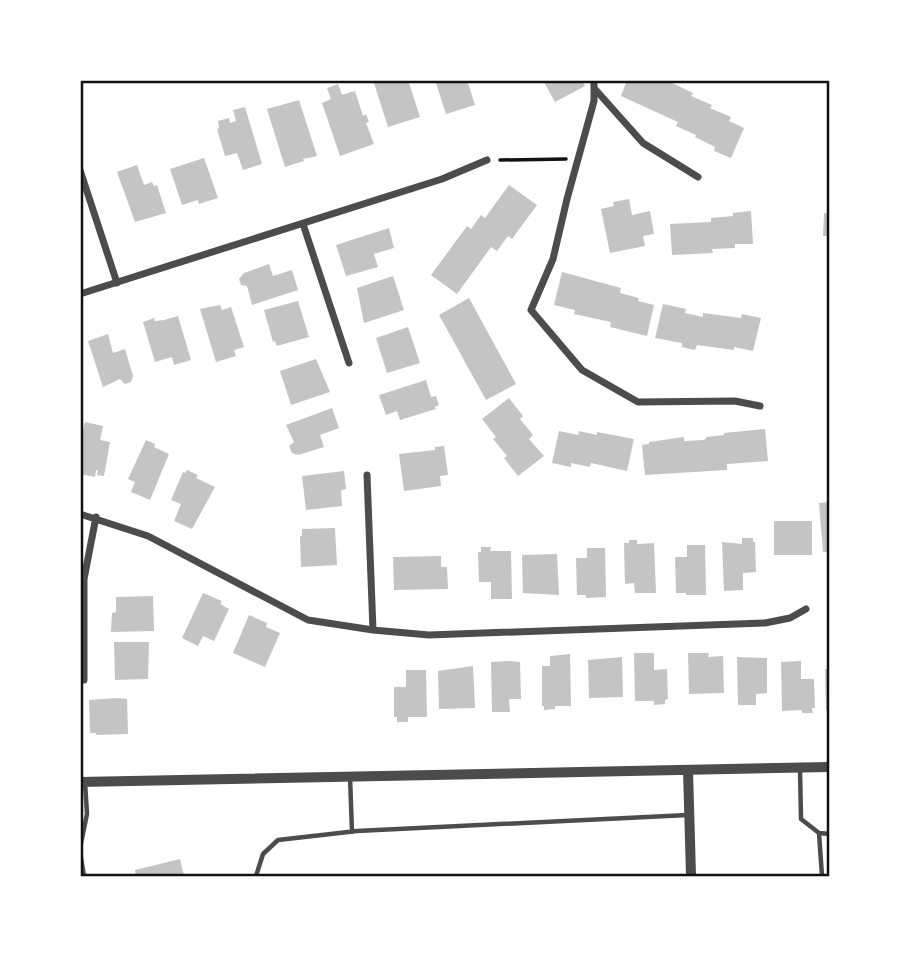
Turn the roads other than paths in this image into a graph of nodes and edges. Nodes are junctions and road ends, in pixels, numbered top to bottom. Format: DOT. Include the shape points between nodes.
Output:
graph roads {
  1 [pos="594,84"];
  2 [pos="487,160"];
  3 [pos="80,170"];
  4 [pos="698,177"];
  5 [pos="303,224"];
  6 [pos="117,283"];
  7 [pos="80,294"];
  8 [pos="349,363"];
  9 [pos="760,406"];
  10 [pos="368,475"];
  11 [pos="80,513"];
  12 [pos="96,517"];
  13 [pos="806,609"];
  14 [pos="373,630"];
  15 [pos="84,680"];
  16 [pos="830,767"];
  17 [pos="800,768"];
  18 [pos="688,770"];
  19 [pos="350,777"];
  20 [pos="83,781"];
  21 [pos="689,816"];
  22 [pos="352,832"];
  23 [pos="820,834"];
  24 [pos="830,834"];
  25 [pos="80,850"];
  26 [pos="84,876"];
  27 [pos="256,877"];
  28 [pos="691,877"];
  29 [pos="822,877"];
  1 -- 4 [label="street" via="643,143"];
  1 -- 9 [label="street" via="594,101 553,259 531,310 582,370 638,402 736,401"];
  2 -- 5 [label="street"];
  3 -- 6 [label="street"];
  5 -- 6 [label="street"];
  5 -- 8 [label="street"];
  6 -- 7 [label="street"];
  10 -- 14 [label="street"];
  11 -- 12 [label="street"];
  12 -- 14 [label="street" via="148,536 307,620"];
  12 -- 15 [label="street" via="84,579"];
  13 -- 14 [label="street" via="765,623 429,635"];
  16 -- 17 [label="street"];
  17 -- 18 [label="street"];
  17 -- 23 [label="lane" via="800,819"];
  18 -- 19 [label="street"];
  18 -- 21 [label="street"];
  19 -- 20 [label="street"];
  19 -- 22 [label="lane"];
  20 -- 25 [label="lane" via="86,814"];
  21 -- 22 [label="lane"];
  21 -- 28 [label="street"];
  22 -- 27 [label="lane" via="278,840 263,854"];
  23 -- 24 [label="lane"];
  23 -- 29 [label="lane"];
  25 -- 26 [label="lane"];
}
